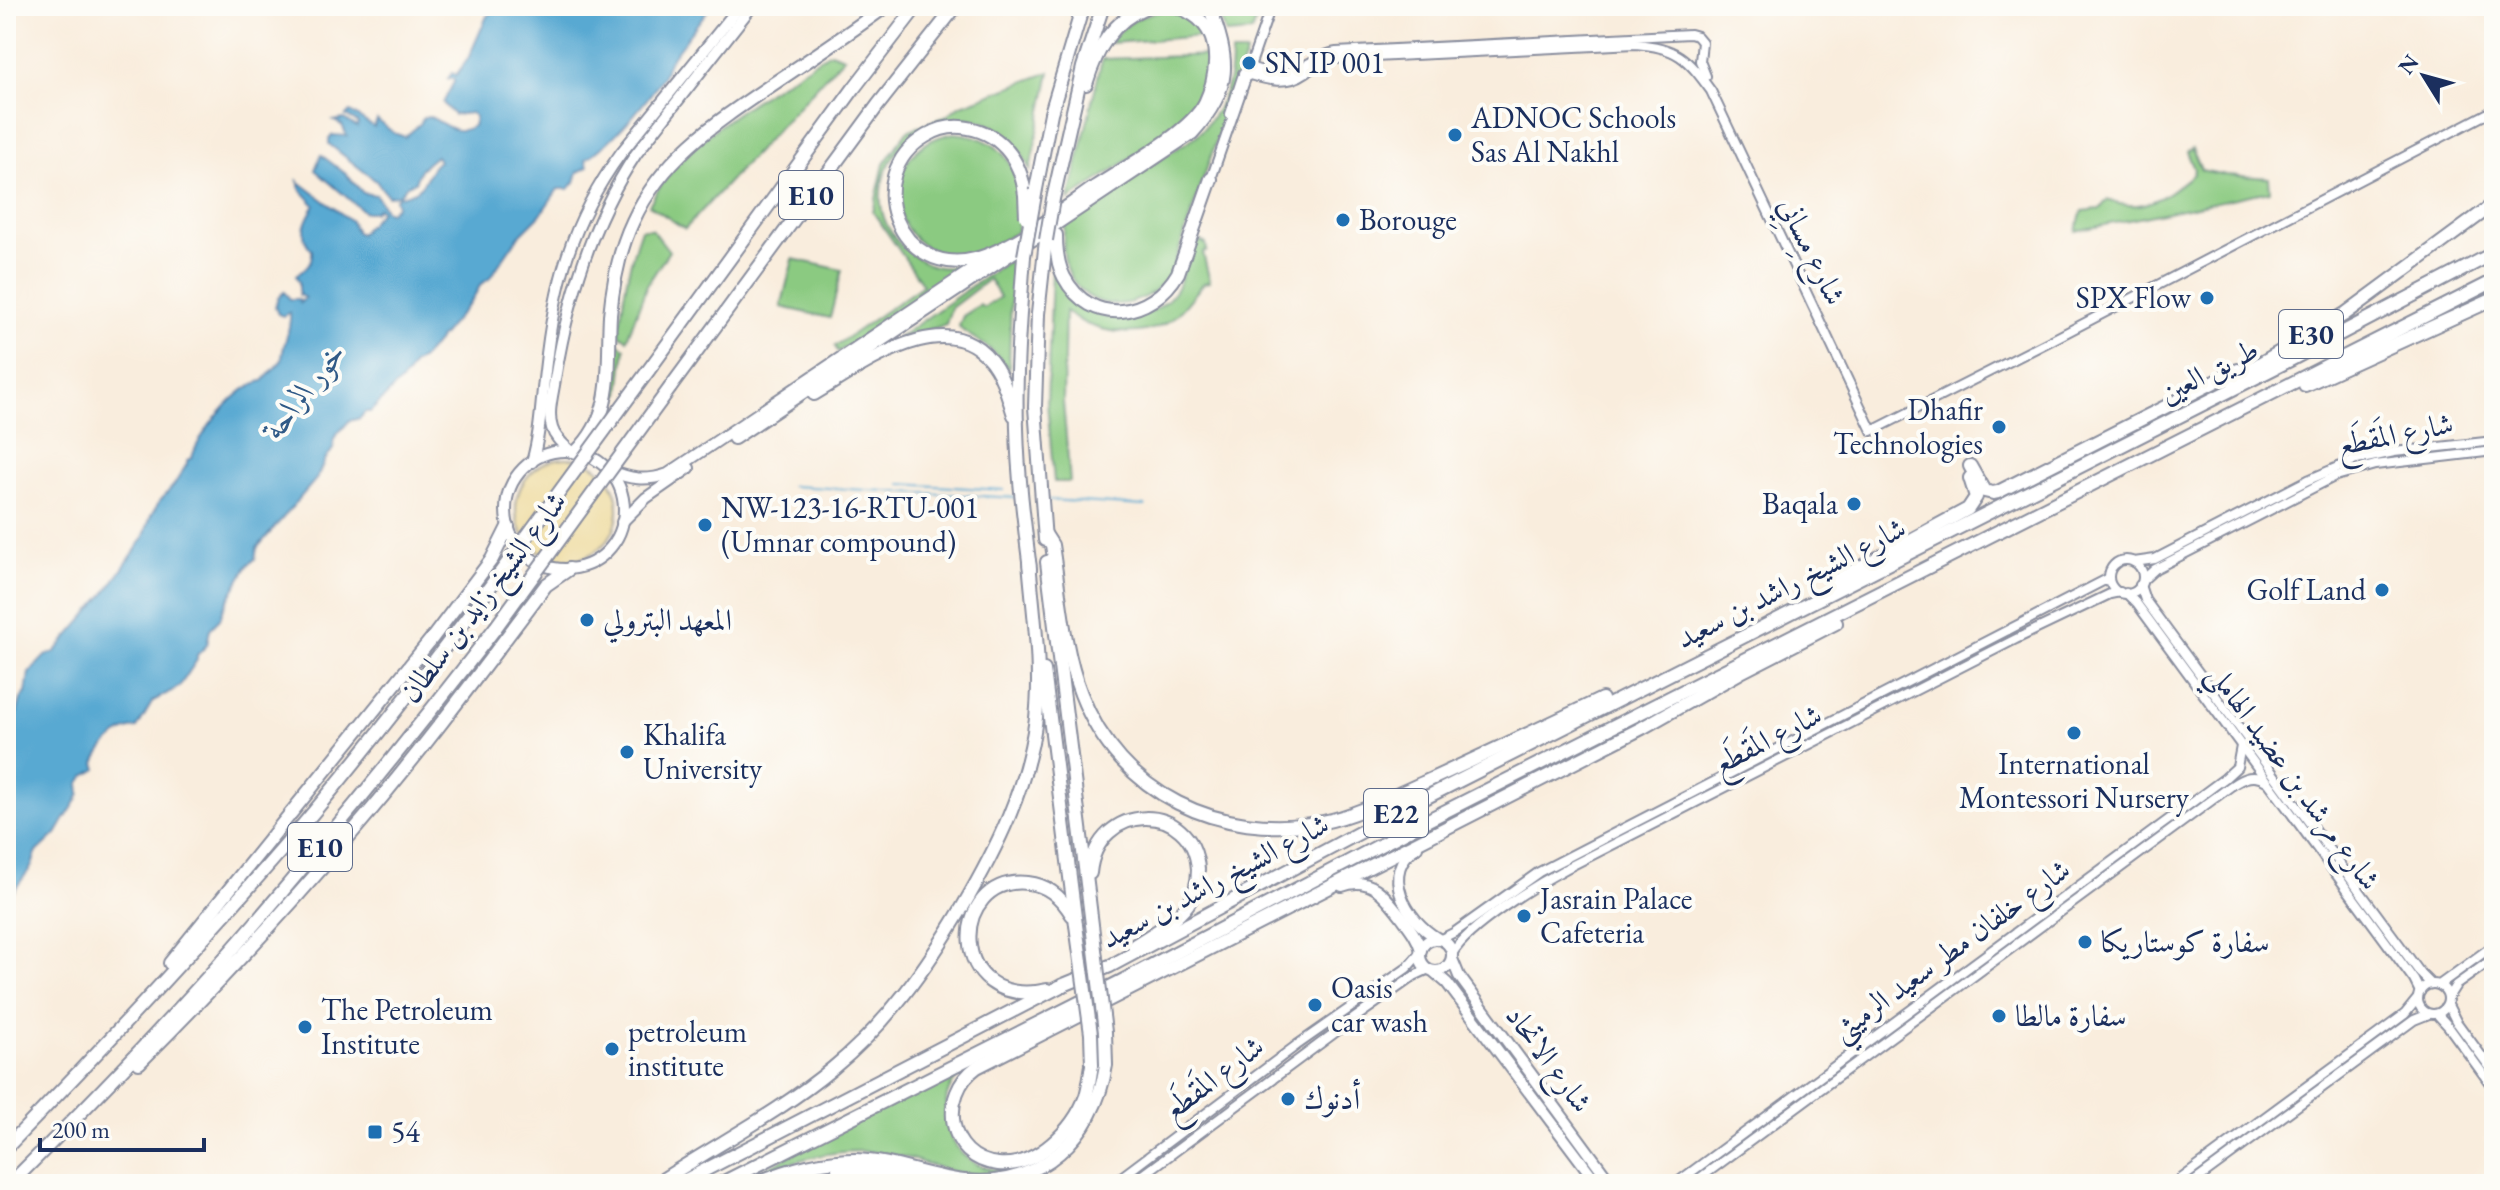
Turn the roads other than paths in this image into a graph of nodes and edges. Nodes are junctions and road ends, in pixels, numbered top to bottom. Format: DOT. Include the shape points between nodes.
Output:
graph roads {
  1 [pos="740,6"];
  2 [pos="752,6"];
  3 [pos="886,6"];
  4 [pos="917,6"];
  5 [pos="956,6"];
  6 [pos="1083,6"];
  7 [pos="1103,6"];
  8 [pos="1148,6"];
  9 [pos="1177,6"];
  10 [pos="1209,6"];
  11 [pos="1268,7"];
  12 [pos="1214,33"];
  13 [pos="1635,44"];
  14 [pos="1703,44"];
  15 [pos="1515,46"];
  16 [pos="1220,55"];
  17 [pos="1087,68"];
  18 [pos="1247,70"];
  19 [pos="1711,91"];
  20 [pos="2494,110"];
  21 [pos="1211,179"];
  22 [pos="1030,192"];
  23 [pos="2494,204"];
  24 [pos="1051,237"];
  25 [pos="1016,239"];
  26 [pos="2494,253"];
  27 [pos="560,279"];
  28 [pos="2494,281"];
  29 [pos="2494,299"];
  30 [pos="2320,330"];
  31 [pos="565,332"];
  32 [pos="1017,426"];
  33 [pos="734,438"];
  34 [pos="2492,441"];
  35 [pos="2117,447"];
  36 [pos="574,452"];
  37 [pos="2491,452"];
  38 [pos="532,462"];
  39 [pos="2131,465"];
  40 [pos="608,470"];
  41 [pos="622,522"];
  42 [pos="508,527"];
  43 [pos="1045,534"];
  44 [pos="1029,561"];
  45 [pos="2134,562"];
  46 [pos="569,569"];
  47 [pos="2109,578"];
  48 [pos="2142,582"];
  49 [pos="1878,593"];
  50 [pos="2123,593"];
  51 [pos="1758,628"];
  52 [pos="1743,636"];
  53 [pos="1949,662"];
  54 [pos="1894,701"];
  55 [pos="1793,741"];
  56 [pos="2241,746"];
  57 [pos="1779,760"];
  58 [pos="2228,782"];
  59 [pos="2268,782"];
  60 [pos="1446,828"];
  61 [pos="1306,899"];
  62 [pos="1089,900"];
  63 [pos="1076,925"];
  64 [pos="1439,939"];
  65 [pos="2494,945"];
  66 [pos="1420,952"];
  67 [pos="1452,956"];
  68 [pos="2494,958"];
  69 [pos="1110,966"];
  70 [pos="1431,970"];
  71 [pos="2435,985"];
  72 [pos="1061,986"];
  73 [pos="2419,995"];
  74 [pos="2448,1000"];
  75 [pos="2433,1014"];
  76 [pos="1883,1036"];
  77 [pos="91,1059"];
  78 [pos="2494,1073"];
  79 [pos="2311,1083"];
  80 [pos="2494,1089"];
  81 [pos="2318,1091"];
  82 [pos="98,1095"];
  83 [pos="1769,1127"];
  84 [pos="1767,1142"];
  85 [pos="6,1148"];
  86 [pos="783,1173"];
  87 [pos="10,1184"];
  88 [pos="656,1184"];
  89 [pos="678,1184"];
  90 [pos="720,1184"];
  91 [pos="754,1184"];
  92 [pos="928,1184"];
  93 [pos="1112,1184"];
  94 [pos="1131,1184"];
  95 [pos="1598,1184"];
  96 [pos="1612,1184"];
  97 [pos="1675,1184"];
  98 [pos="1692,1184"];
  99 [pos="2174,1184"];
  100 [pos="2191,1184"];
  1 -- 27 [label="main road" via="605,175 576,229"];
  2 -- 31 [label="main road" via="624,173 589,243"];
  3 -- 36 [label="highway" via="706,130 653,184 618,260 600,420"];
  4 -- 77 [label="highway, شارع الشيخ زايد بن سلطان / E10, bridge" via="378,732 272,861"];
  5 -- 82 [label="highway, شارع الشيخ زايد بن سلطان / E10, bridge" via="496,627 338,826"];
  6 -- 22 [label="highway"];
  7 -- 17 [label="highway"];
  8 -- 17 [label="highway" via="1111,31"];
  9 -- 12 [label="highway"];
  10 -- 12 [label="highway"];
  11 -- 18 [label="street"];
  12 -- 16 [label="highway"];
  13 -- 14 [label="street" via="1663,43 1690,56"];
  13 -- 15 [label="street, شارع مِسانِي"];
  13 -- 19 [label="street, شارع مِسانِي" via="1682,58"];
  14 -- 15 [label="street, شارع مِسانِي" via="1690,34"];
  14 -- 19 [label="street, شارع مِسانِي" via="1700,64"];
  15 -- 18 [label="street, شارع مِسانِي" via="1330,52 1286,73"];
  16 -- 25 [label="highway" via="1204,104 1187,126"];
  16 -- 33 [label="highway" via="1217,99 1192,133"];
  17 -- 24 [label="highway" via="1060,166"];
  18 -- 21 [label="street"];
  19 -- 20 [label="street, شارع مِسانِي" via="1872,431"];
  21 -- 24 [label="highway" via="1171,286 1136,310 1110,311 1081,298 1065,280"];
  22 -- 25 [label="highway" via="1002,144 966,128 943,129 920,139 902,158 892,180 892,209 902,232 934,257 976,259"];
  22 -- 32 [label="highway, bridge"];
  23 -- 30 [label="highway, E30"];
  24 -- 43 [label="highway" via="1036,352"];
  25 -- 40 [label="main road" via="668,474 638,480"];
  26 -- 35 [label="highway, طريق العين / E22"];
  27 -- 31 [label="main road" via="568,275 572,282"];
  27 -- 38 [label="main road"];
  28 -- 39 [label="highway, طريق العين / E22"];
  29 -- 39 [label="highway, E30"];
  30 -- 35 [label="highway, E30"];
  30 -- 51 [label="highway" via="1998,492 1984,491 1967,467 1976,492 1968,509"];
  31 -- 36 [label="main road" via="550,421 556,437"];
  32 -- 33 [label="highway" via="1004,383 986,356 960,340 932,337 900,345"];
  32 -- 44 [label="highway"];
  33 -- 41 [label="main road" via="646,498"];
  34 -- 37 [label="street" via="2486,449"];
  34 -- 45 [label="street, شارع المَقطَع" via="2352,461 2155,559"];
  35 -- 51 [label="highway, شارع الشيخ راشد بن سعيد / E22"];
  36 -- 38 [label="main road" via="544,455"];
  36 -- 40 [label="main road"];
  37 -- 48 [label="street, شارع المَقطَع" via="2375,465 2336,476 2155,569"];
  38 -- 42 [label="main road" via="510,488"];
  39 -- 49 [label="highway, شارع الشيخ راشد بن سعيد / E22"];
  40 -- 41 [label="main road" via="621,494"];
  41 -- 46 [label="main road" via="600,557"];
  42 -- 46 [label="main road" via="531,559"];
  42 -- 77 [label="highway" via="496,553 433,637"];
  43 -- 52 [label="highway" via="1052,545 1077,682 1104,738 1156,791 1236,824 1295,826 1342,817"];
  43 -- 62 [label="highway"];
  44 -- 63 [label="highway"];
  44 -- 88 [label="highway" via="1038,692 1031,748 998,844 947,932 895,1007 832,1069"];
  45 -- 47 [label="street" via="2117,563"];
  45 -- 48 [label="street"];
  46 -- 82 [label="highway" via="546,585 417,754 287,907 128,1074"];
  47 -- 50 [label="street"];
  47 -- 53 [label="street, شارع المَقطَع"];
  48 -- 50 [label="street"];
  48 -- 71 [label="street, شارع مرشد بن عضيد الهاملي" via="2145,600 2421,974"];
  49 -- 60 [label="highway" via="1808,639"];
  49 -- 90 [label="highway, شارع الشيخ راشد بن سعيد / E22"];
  50 -- 54 [label="street, شارع المَقطَع" via="2110,594"];
  50 -- 56 [label="street, شارع مرشد بن عضيد الهاملي" via="2137,604"];
  51 -- 52 [label="highway, شارع الشيخ راشد بن سعيد / E22"];
  52 -- 69 [label="highway, شارع الشيخ راشد بن سعيد / E22"];
  53 -- 54 [label="street" via="1954,667"];
  53 -- 55 [label="street, شارع المَقطَع"];
  54 -- 57 [label="street, شارع المَقطَع"];
  55 -- 57 [label="street"];
  55 -- 64 [label="street, شارع المَقطَع" via="1539,872"];
  56 -- 58 [label="street, شارع خلفان مطر سعيد الرميثي"];
  56 -- 59 [label="street, شارع مرشد بن عضيد الهاملي"];
  57 -- 67 [label="street, شارع المَقطَع" via="1546,879 1468,935"];
  58 -- 59 [label="street, شارع خلفان مطر سعيد الرميثي" via="2256,776"];
  58 -- 76 [label="street, شارع خلفان مطر سعيد الرميثي"];
  59 -- 73 [label="street, شارع مرشد بن عضيد الهاملي" via="2414,980"];
  60 -- 61 [label="highway"];
  60 -- 64 [label="main road" via="1409,852 1397,875 1402,898 1423,928"];
  61 -- 63 [label="highway, bridge" via="977,1067 963,1079 952,1115 961,1142 988,1162 1018,1163 1050,1145 1085,1098 1091,1034"];
  61 -- 66 [label="main road" via="1348,883 1371,885 1413,932"];
  62 -- 69 [label="highway" via="1094,852 1121,822 1141,817 1162,820 1193,850 1198,876 1190,901"];
  62 -- 86 [label="highway, bridge" via="1106,1065 1096,1104 1057,1155 1037,1169 989,1183 853,1160"];
  63 -- 72 [label="highway" via="1058,896 1040,885 1020,882 990,893 970,926 971,952 992,982 1017,993"];
  64 -- 66 [label="main road" via="1427,941"];
  64 -- 67 [label="main road" via="1449,945"];
  65 -- 71 [label="street"];
  66 -- 70 [label="main road" via="1422,963"];
  66 -- 93 [label="street, شارع المَقطَع" via="1407,968"];
  67 -- 70 [label="main road" via="1447,967"];
  67 -- 96 [label="main road, شارع الاتحاد" via="1459,976"];
  68 -- 74 [label="street" via="2456,985"];
  69 -- 72 [label="highway, شارع الشيخ راشد بن سعيد / E22"];
  70 -- 94 [label="street, شارع المَقطَع" via="1414,976"];
  70 -- 95 [label="main road, شارع الاتحاد" via="1447,983"];
  71 -- 73 [label="street"];
  71 -- 74 [label="street" via="2447,991"];
  72 -- 89 [label="highway, شارع الشيخ راشد بن سعيد / E22"];
  73 -- 75 [label="street" via="2422,1009"];
  73 -- 79 [label="street" via="2405,1014"];
  74 -- 75 [label="street" via="2442,1013"];
  74 -- 78 [label="street" via="2456,1021"];
  75 -- 80 [label="street"];
  75 -- 81 [label="street" via="2414,1020"];
  76 -- 83 [label="street, شارع خلفان مطر سعيد الرميثي"];
  76 -- 97 [label="street, شارع خلفان مطر سعيد الرميثي"];
  77 -- 85 [label="highway, شارع الشيخ زايد بن سلطان / E10"];
  79 -- 81 [label="street"];
  79 -- 99 [label="street"];
  81 -- 100 [label="street"];
  82 -- 87 [label="highway, شارع الشيخ زايد بن سلطان / E10"];
  83 -- 84 [label="street"];
  83 -- 98 [label="street, شارع خلفان مطر سعيد الرميثي"];
  86 -- 91 [label="highway"];
  86 -- 92 [label="highway" via="867,1170"];
}
